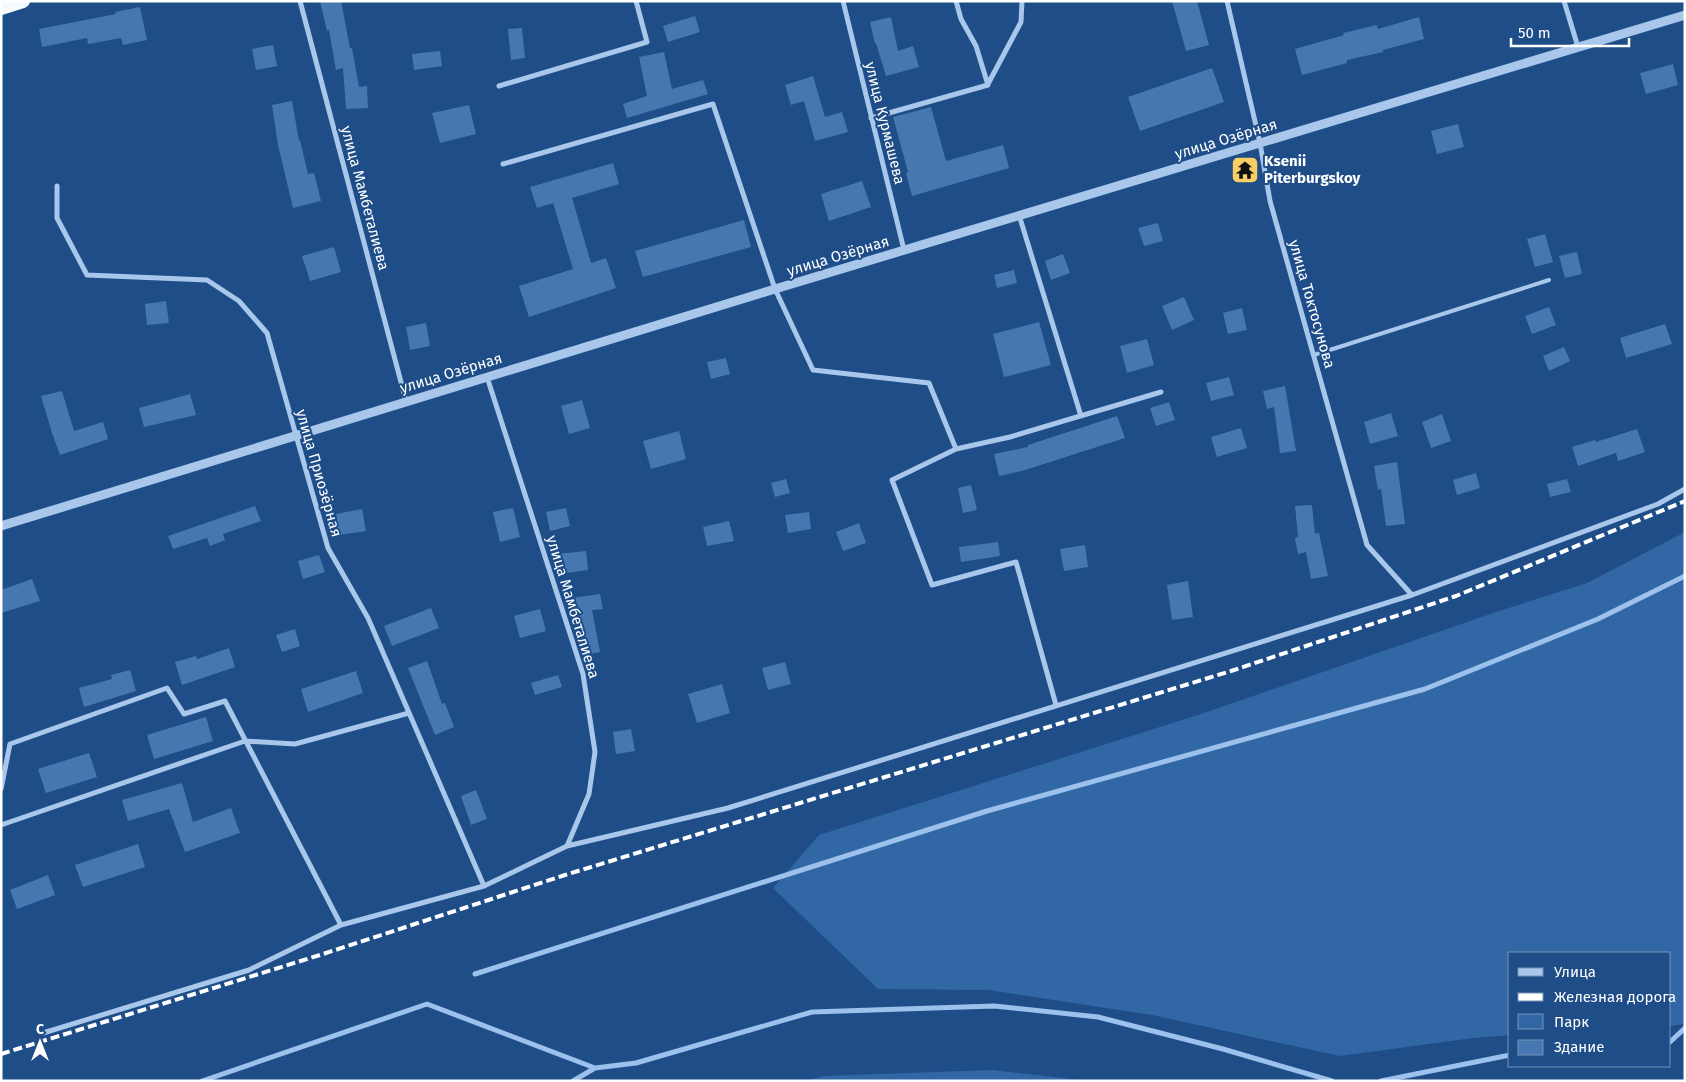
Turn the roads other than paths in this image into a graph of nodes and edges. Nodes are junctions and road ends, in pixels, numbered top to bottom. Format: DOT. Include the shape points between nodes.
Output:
graph roads {
  1 [pos="23,1"];
  2 [pos="300,1"];
  3 [pos="636,1"];
  4 [pos="843,1"];
  5 [pos="956,1"];
  6 [pos="1022,1"];
  7 [pos="1227,1"];
  8 [pos="1564,1"];
  9 [pos="1,8"];
  10 [pos="1685,15"];
  11 [pos="1578,47"];
  12 [pos="988,85"];
  13 [pos="499,86"];
  14 [pos="871,118"];
  15 [pos="1260,143"];
  16 [pos="503,164"];
  17 [pos="57,186"];
  18 [pos="1019,215"];
  19 [pos="904,250"];
  20 [pos="1549,280"];
  21 [pos="775,289"];
  22 [pos="1314,355"];
  23 [pos="487,377"];
  24 [pos="1161,392"];
  25 [pos="406,401"];
  26 [pos="1081,416"];
  27 [pos="295,435"];
  28 [pos="956,449"];
  29 [pos="1685,489"];
  30 [pos="1,526"];
  31 [pos="1412,595"];
  32 [pos="1056,705"];
  33 [pos="409,713"];
  34 [pos="245,741"];
  35 [pos="4,766"];
  36 [pos="1,789"];
  37 [pos="1,825"];
  38 [pos="566,846"];
  39 [pos="484,886"];
  40 [pos="340,925"];
  41 [pos="43,1033"];
  1 -- 9 [label="highway"];
  2 -- 25 [label="street, улица Мамбеталиева"];
  3 -- 13 [label="street" via="647,42"];
  4 -- 14 [label="street, улица Курмашева"];
  5 -- 12 [label="street" via="961,19 976,46"];
  6 -- 12 [label="street" via="1021,22"];
  7 -- 15 [label="street, улица Токтосунова"];
  8 -- 11 [label="street"];
  10 -- 11 [label="street, улица Озёрная"];
  11 -- 15 [label="street, улица Озёрная"];
  12 -- 14 [label="street"];
  14 -- 19 [label="street, улица Курмашева"];
  15 -- 18 [label="street, улица Озёрная"];
  15 -- 22 [label="street, улица Токтосунова" via="1270,201"];
  16 -- 21 [label="street" via="713,104"];
  17 -- 27 [label="street, улица Приозёрная" via="57,218 87,275 207,280 239,302 267,333"];
  18 -- 19 [label="street, улица Озёрная"];
  18 -- 26 [label="street"];
  19 -- 21 [label="street, улица Озёрная"];
  20 -- 22 [label="lane"];
  21 -- 23 [label="street, улица Озёрная"];
  21 -- 28 [label="street" via="813,370 929,383"];
  22 -- 31 [label="street, улица Токтосунова" via="1367,545"];
  23 -- 25 [label="street, улица Озёрная"];
  23 -- 38 [label="street, улица Мамбеталиева" via="582,674 595,752 589,794"];
  24 -- 26 [label="street"];
  25 -- 27 [label="street, улица Озёрная"];
  26 -- 28 [label="street"];
  27 -- 30 [label="street, улица Озёрная"];
  27 -- 33 [label="street, улица Приозёрная" via="328,548 368,618"];
  28 -- 32 [label="street" via="892,480 932,585 1016,562"];
  29 -- 31 [label="street" via="1658,504"];
  31 -- 32 [label="street"];
  32 -- 38 [label="street" via="728,808"];
  33 -- 34 [label="street" via="295,744"];
  33 -- 39 [label="street, улица Приозёрная"];
  34 -- 35 [label="street" via="225,701 184,714 167,688 10,744"];
  34 -- 37 [label="street"];
  34 -- 40 [label="street"];
  35 -- 36 [label="street"];
  38 -- 39 [label="street"];
  39 -- 40 [label="street"];
  40 -- 41 [label="street" via="249,970"];
}
